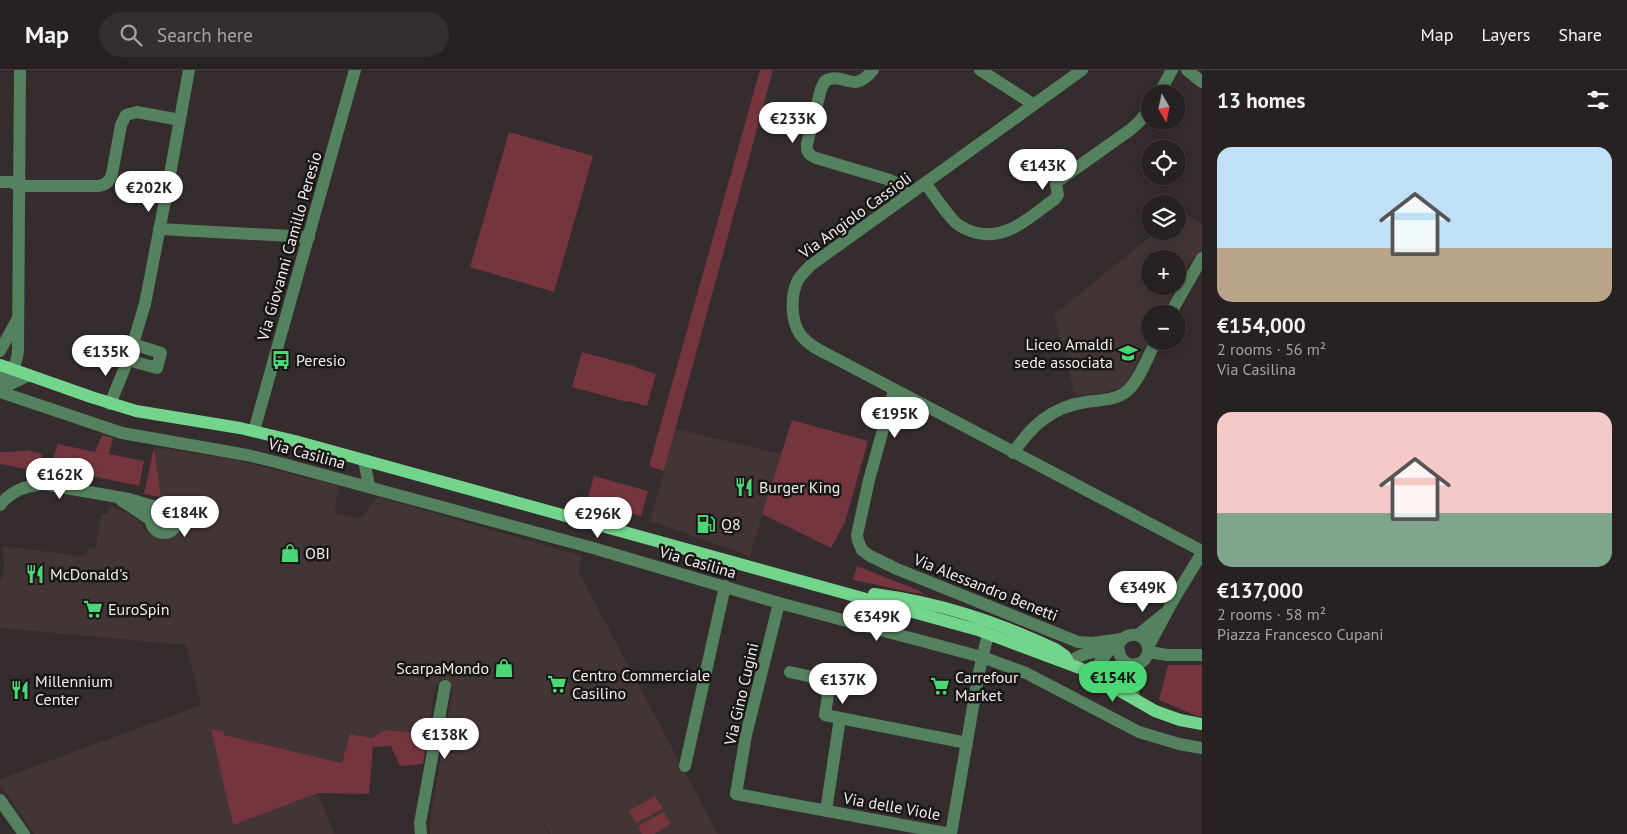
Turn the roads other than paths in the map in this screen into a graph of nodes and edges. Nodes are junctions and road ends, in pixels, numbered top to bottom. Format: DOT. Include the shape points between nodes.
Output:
graph roads {
  1 [pos="20,70"];
  2 [pos="188,70"];
  3 [pos="355,70"];
  4 [pos="873,70"];
  5 [pos="980,70"];
  6 [pos="1082,70"];
  7 [pos="1172,70"];
  8 [pos="1187,70"];
  9 [pos="1202,82"];
  10 [pos="1164,85"];
  11 [pos="1033,104"];
  12 [pos="180,120"];
  13 [pos="1141,120"];
  14 [pos="0,182"];
  15 [pos="925,183"];
  16 [pos="20,186"];
  17 [pos="908,195"];
  18 [pos="160,229"];
  19 [pos="309,237"];
  20 [pos="1202,258"];
  21 [pos="1175,305"];
  22 [pos="19,316"];
  23 [pos="4,339"];
  24 [pos="132,344"];
  25 [pos="1151,350"];
  26 [pos="0,351"];
  27 [pos="128,360"];
  28 [pos="6,367"];
  29 [pos="29,375"];
  30 [pos="0,379"];
  31 [pos="894,390"];
  32 [pos="0,391"];
  33 [pos="110,404"];
  34 [pos="254,431"];
  35 [pos="1013,453"];
  36 [pos="364,460"];
  37 [pos="348,480"];
  38 [pos="369,486"];
  39 [pos="114,497"];
  40 [pos="0,505"];
  41 [pos="159,508"];
  42 [pos="151,520"];
  43 [pos="1202,552"];
  44 [pos="724,586"];
  45 [pos="840,592"];
  46 [pos="779,603"];
  47 [pos="1166,613"];
  48 [pos="988,634"];
  49 [pos="1138,635"];
  50 [pos="1117,643"];
  51 [pos="1148,650"];
  52 [pos="1202,655"];
  53 [pos="982,657"];
  54 [pos="1069,664"];
  55 [pos="1134,667"];
  56 [pos="790,672"];
  57 [pos="1094,675"];
  58 [pos="1108,683"];
  59 [pos="445,686"];
  60 [pos="1134,699"];
  61 [pos="840,718"];
  62 [pos="1202,724"];
  63 [pos="966,743"];
  64 [pos="1202,748"];
  65 [pos="685,766"];
  66 [pos="736,794"];
  67 [pos="0,800"];
  68 [pos="826,811"];
  69 [pos="24,834"];
  70 [pos="421,834"];
  71 [pos="951,834"];
  1 -- 16 [label="street"];
  2 -- 12 [label="street"];
  3 -- 19 [label="street, Via Giovanni Camillo Peresio"];
  4 -- 17 [label="street" via="857,82 834,78 825,81 807,150 816,158 895,182"];
  5 -- 11 [label="street"];
  6 -- 11 [label="street, Via Angiolo Cassioli"];
  7 -- 10 [label="street"];
  8 -- 9 [label="street"];
  11 -- 15 [label="street, Via Angiolo Cassioli"];
  12 -- 16 [label="street" via="138,112 126,116 121,125 112,174 105,184"];
  12 -- 18 [label="street"];
  13 -- 15 [label="street" via="1058,181 1055,199 1003,233 988,235 963,228"];
  14 -- 16 [label="street"];
  15 -- 17 [label="street, Via Angiolo Cassioli"];
  16 -- 22 [label="street"];
  17 -- 31 [label="street, Via Angiolo Cassioli" via="811,265 798,281 793,298 795,324 804,339"];
  18 -- 19 [label="street"];
  18 -- 24 [label="street" via="145,304"];
  19 -- 34 [label="street, Via Giovanni Camillo Peresio"];
  20 -- 21 [label="street"];
  22 -- 23 [label="street"];
  22 -- 28 [label="street" via="18,357"];
  23 -- 26 [label="street"];
  24 -- 27 [label="street"];
  24 -- 27 [label="street" via="161,353 157,368"];
  25 -- 35 [label="street" via="1134,384 1126,392 1056,411 1034,426"];
  27 -- 33 [label="street"];
  28 -- 29 [label="main road, Via Casilina"];
  28 -- 30 [label="street"];
  29 -- 32 [label="street"];
  29 -- 33 [label="main road, Via Casilina"];
  31 -- 35 [label="street, Via Angiolo Cassioli"];
  31 -- 50 [label="street, Via Alessandro Benetti" via="858,530 858,540 864,552 897,569 1078,642"];
  32 -- 37 [label="street, Via Casilina" via="128,434 252,456"];
  33 -- 34 [label="main road, Via Casilina"];
  34 -- 36 [label="main road, Via Casilina"];
  35 -- 43 [label="street, Via Angiolo Cassioli"];
  36 -- 37 [label="street"];
  36 -- 38 [label="street"];
  36 -- 45 [label="main road, Via Casilina"];
  37 -- 38 [label="street, Via Casilina"];
  38 -- 44 [label="street, Via Casilina"];
  39 -- 40 [label="street" via="38,485 18,490"];
  39 -- 41 [label="street" via="137,500"];
  39 -- 42 [label="street"];
  41 -- 42 [label="street"];
  41 -- 42 [label="street" via="168,507 174,511 178,519 176,526 163,533 155,530"];
  43 -- 47 [label="street"];
  44 -- 46 [label="street, Via Casilina"];
  44 -- 65 [label="street"];
  45 -- 48 [label="main road, Via Casilina"];
  45 -- 54 [label="main road, Via Casilina" via="902,598 975,616 1055,649 1065,656"];
  46 -- 53 [label="street, Via Casilina"];
  46 -- 66 [label="street, Via Gino Cugini" via="746,735"];
  47 -- 49 [label="street"];
  47 -- 51 [label="street"];
  48 -- 53 [label="street"];
  48 -- 54 [label="main road, Via Casilina"];
  49 -- 50 [label="street" via="1129,635"];
  49 -- 51 [label="street" via="1145,640"];
  50 -- 54 [label="street" via="1076,658"];
  50 -- 55 [label="street" via="1121,659"];
  50 -- 57 [label="street" via="1100,662"];
  51 -- 52 [label="street" via="1168,655"];
  51 -- 55 [label="street" via="1144,660"];
  53 -- 63 [label="street"];
  53 -- 64 [label="street, Via Casilina" via="1026,673 1140,732"];
  54 -- 57 [label="main road, Via Casilina"];
  55 -- 58 [label="street"];
  55 -- 60 [label="street" via="1131,681"];
  56 -- 61 [label="street" via="830,681 825,715"];
  57 -- 58 [label="main road, Via Casilina"];
  58 -- 60 [label="main road, Via Casilina"];
  59 -- 70 [label="street" via="420,823"];
  60 -- 62 [label="main road, Via Casilina" via="1180,720"];
  61 -- 63 [label="street"];
  61 -- 68 [label="street, Via delle Viole"];
  63 -- 71 [label="street"];
  66 -- 68 [label="street, Via delle Viole"];
  67 -- 69 [label="street"];
  68 -- 71 [label="street, Via delle Viole"];
}
